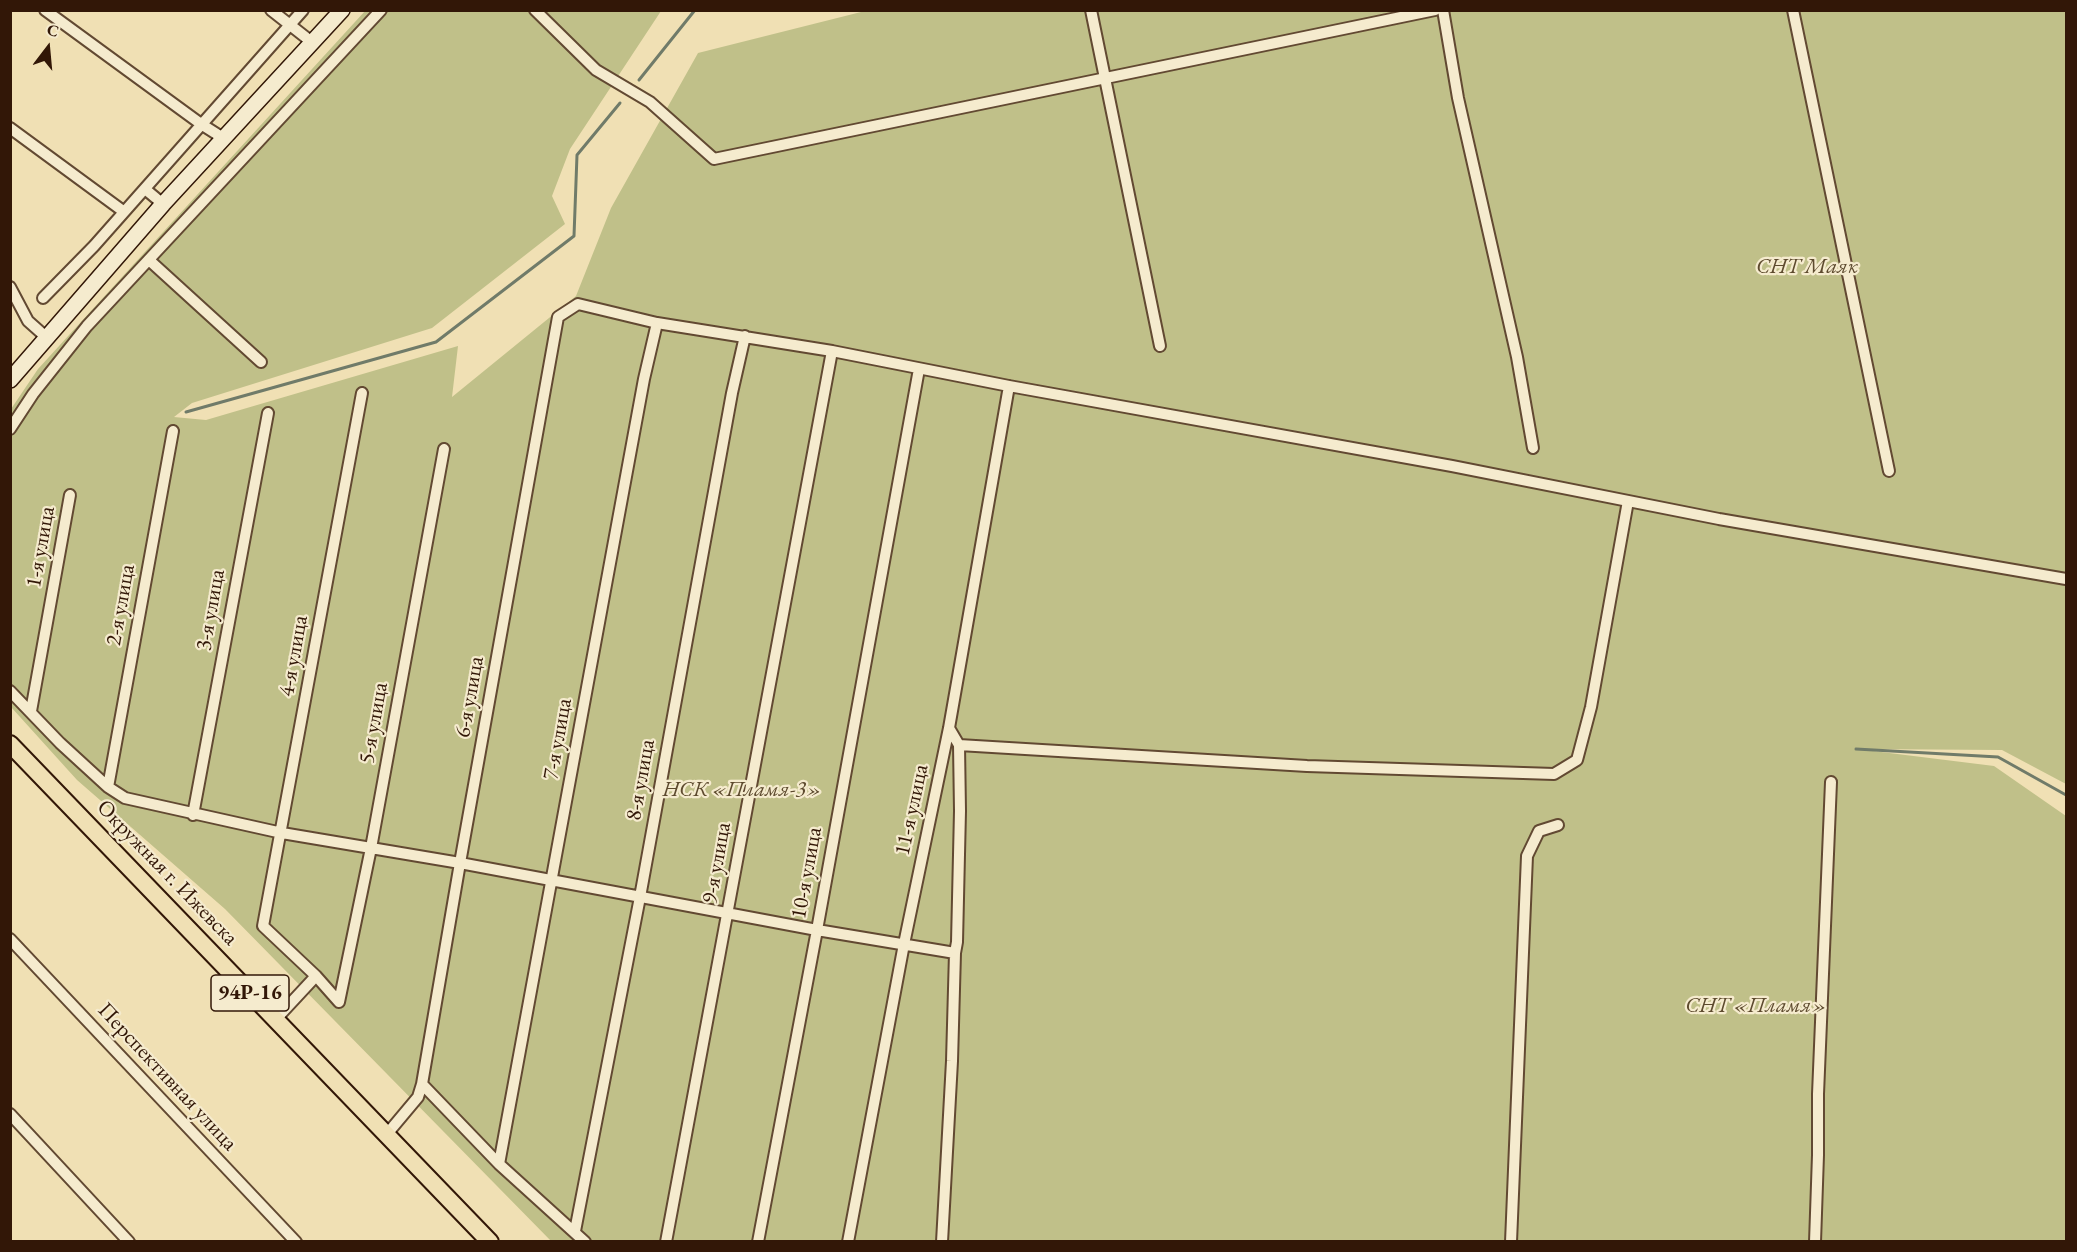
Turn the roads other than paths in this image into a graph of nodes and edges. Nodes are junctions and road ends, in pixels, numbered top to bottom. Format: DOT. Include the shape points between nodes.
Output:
graph roads {
  1 [pos="45,10"];
  2 [pos="271,10"];
  3 [pos="303,10"];
  4 [pos="342,10"];
  5 [pos="381,10"];
  6 [pos="535,10"];
  7 [pos="1091,10"];
  8 [pos="1435,10"];
  9 [pos="1443,10"];
  10 [pos="1793,10"];
  11 [pos="291,25"];
  12 [pos="313,43"];
  13 [pos="1104,79"];
  14 [pos="201,124"];
  15 [pos="10,128"];
  16 [pos="223,138"];
  17 [pos="145,189"];
  18 [pos="163,204"];
  19 [pos="123,211"];
  20 [pos="149,260"];
  21 [pos="10,287"];
  22 [pos="43,298"];
  23 [pos="657,323"];
  24 [pos="745,336"];
  25 [pos="46,337"];
  26 [pos="1160,346"];
  27 [pos="832,351"];
  28 [pos="261,362"];
  29 [pos="919,369"];
  30 [pos="10,380"];
  31 [pos="1009,386"];
  32 [pos="362,393"];
  33 [pos="268,413"];
  34 [pos="10,429"];
  35 [pos="173,431"];
  36 [pos="1533,448"];
  37 [pos="444,449"];
  38 [pos="1889,471"];
  39 [pos="70,495"];
  40 [pos="1629,501"];
  41 [pos="2067,579"];
  42 [pos="10,691"];
  43 [pos="30,711"];
  44 [pos="949,728"];
  45 [pos="10,744"];
  46 [pos="958,745"];
  47 [pos="1831,782"];
  48 [pos="108,787"];
  49 [pos="193,815"];
  50 [pos="1558,825"];
  51 [pos="282,833"];
  52 [pos="371,848"];
  53 [pos="460,863"];
  54 [pos="552,880"];
  55 [pos="640,897"];
  56 [pos="728,913"];
  57 [pos="817,930"];
  58 [pos="10,939"];
  59 [pos="904,944"];
  60 [pos="954,953"];
  61 [pos="315,976"];
  62 [pos="276,1020"];
  63 [pos="422,1084"];
  64 [pos="10,1114"];
  65 [pos="387,1134"];
  66 [pos="499,1164"];
  67 [pos="575,1232"];
  68 [pos="129,1242"];
  69 [pos="296,1242"];
  70 [pos="490,1242"];
  71 [pos="585,1242"];
  72 [pos="666,1242"];
  73 [pos="758,1242"];
  74 [pos="848,1242"];
  75 [pos="942,1242"];
  76 [pos="1511,1242"];
  77 [pos="1815,1242"];
  1 -- 14 [label="street"];
  2 -- 11 [label="street"];
  3 -- 11 [label="street"];
  4 -- 12 [label="street"];
  5 -- 20 [label="street"];
  6 -- 13 [label="street" via="596,70 650,102 714,159"];
  7 -- 13 [label="street"];
  8 -- 13 [label="street"];
  9 -- 36 [label="street" via="1458,98 1517,357"];
  10 -- 38 [label="street"];
  11 -- 12 [label="street"];
  11 -- 14 [label="street"];
  12 -- 16 [label="street"];
  13 -- 26 [label="street"];
  14 -- 16 [label="street"];
  14 -- 17 [label="street"];
  15 -- 19 [label="street"];
  16 -- 18 [label="street"];
  17 -- 18 [label="street"];
  17 -- 19 [label="street"];
  18 -- 25 [label="street"];
  19 -- 22 [label="street"];
  20 -- 28 [label="street"];
  20 -- 34 [label="street" via="87,326"];
  21 -- 25 [label="street" via="28,321"];
  23 -- 24 [label="street"];
  23 -- 53 [label="street, 6-я улица" via="578,304 558,317"];
  23 -- 54 [label="street, 7-я улица"];
  24 -- 27 [label="street"];
  24 -- 55 [label="street, 8-я улица"];
  25 -- 30 [label="street"];
  27 -- 29 [label="street"];
  27 -- 56 [label="street, 9-я улица"];
  29 -- 31 [label="street"];
  29 -- 57 [label="street, 10-я улица"];
  31 -- 40 [label="street"];
  31 -- 44 [label="street, 11-я улица"];
  32 -- 51 [label="street, 4-я улица"];
  33 -- 49 [label="street, 3-я улица"];
  35 -- 48 [label="street, 2-я улица"];
  37 -- 52 [label="street, 5-я улица"];
  39 -- 43 [label="street, 1-я улица"];
  40 -- 41 [label="street"];
  40 -- 46 [label="street" via="1591,707 1577,760 1554,774 1308,766"];
  42 -- 43 [label="street"];
  43 -- 48 [label="street"];
  44 -- 46 [label="street"];
  44 -- 59 [label="street, 11-я улица"];
  45 -- 62 [label="main road, Окружная г. Ижевска / 94Р-16"];
  46 -- 60 [label="street" via="960,811"];
  47 -- 77 [label="street"];
  48 -- 49 [label="street" via="125,798"];
  49 -- 51 [label="street"];
  50 -- 76 [label="street" via="1539,831 1527,856"];
  51 -- 52 [label="street"];
  51 -- 61 [label="street, 4-я улица" via="263,926"];
  52 -- 53 [label="street"];
  52 -- 61 [label="street, 5-я улица" via="339,1002"];
  53 -- 54 [label="street"];
  53 -- 63 [label="street, 6-я улица"];
  54 -- 55 [label="street"];
  54 -- 66 [label="street, 7-я улица"];
  55 -- 56 [label="street"];
  55 -- 67 [label="street, 8-я улица"];
  56 -- 57 [label="street"];
  56 -- 72 [label="street, 9-я улица"];
  57 -- 59 [label="street"];
  57 -- 73 [label="street, 10-я улица"];
  58 -- 69 [label="street, Перспективная улица"];
  59 -- 60 [label="street"];
  59 -- 74 [label="street, 11-я улица"];
  60 -- 75 [label="street"];
  61 -- 62 [label="street"];
  62 -- 65 [label="main road, Окружная г. Ижевска / 94Р-16"];
  63 -- 65 [label="street, 6-я улица" via="418,1097"];
  63 -- 66 [label="street"];
  64 -- 68 [label="street"];
  65 -- 70 [label="main road, Окружная г. Ижевска / 94Р-16"];
  66 -- 67 [label="street"];
  67 -- 71 [label="street"];
}
